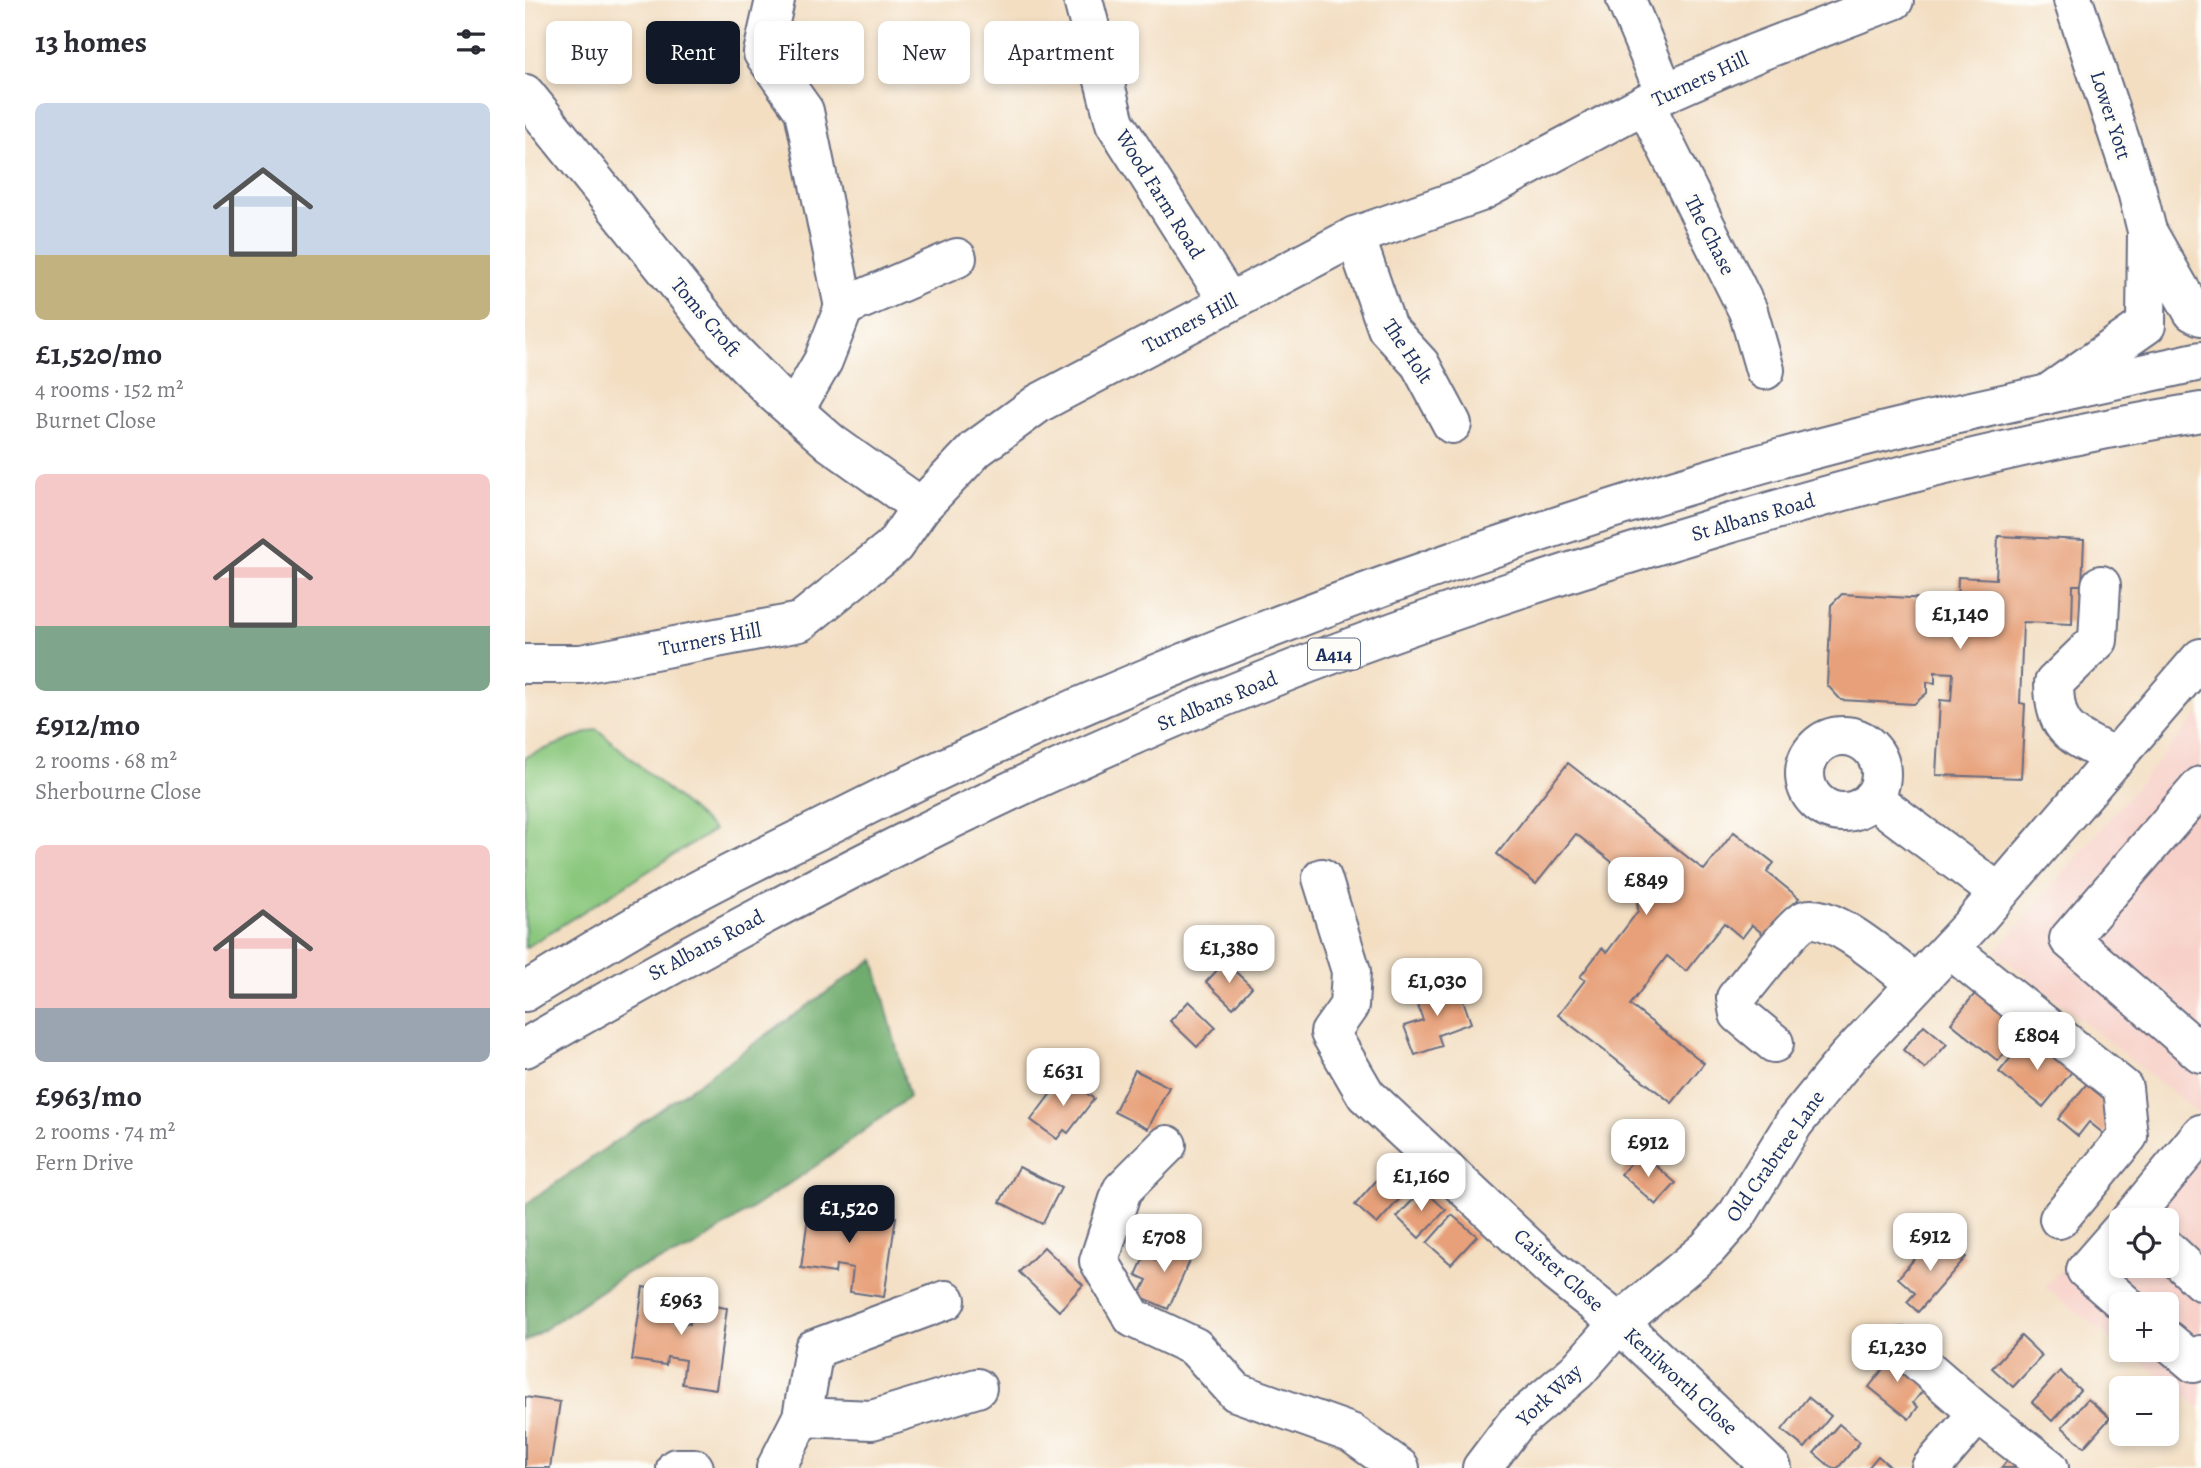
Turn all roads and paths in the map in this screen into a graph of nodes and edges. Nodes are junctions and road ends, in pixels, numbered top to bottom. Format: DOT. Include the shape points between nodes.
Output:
graph roads {
  1 [pos="775,0"];
  2 [pos="1083,0"];
  3 [pos="1626,0"];
  4 [pos="1894,0"];
  5 [pos="2073,0"];
  6 [pos="525,94"];
  7 [pos="1655,99"];
  8 [pos="2147,231"];
  9 [pos="1355,236"];
  10 [pos="957,258"];
  11 [pos="1229,302"];
  12 [pos="844,307"];
  13 [pos="2201,316"];
  14 [pos="2201,361"];
  15 [pos="1765,370"];
  16 [pos="2046,395"];
  17 [pos="794,411"];
  18 [pos="2201,412"];
  19 [pos="1452,424"];
  20 [pos="921,507"];
  21 [pos="2101,585"];
  22 [pos="2201,658"];
  23 [pos="525,664"];
  24 [pos="2116,758"];
  25 [pos="2201,786"];
  26 [pos="1872,798"];
  27 [pos="1322,878"];
  28 [pos="1999,893"];
  29 [pos="1950,948"];
  30 [pos="1916,984"];
  31 [pos="525,992"];
  32 [pos="1775,1043"];
  33 [pos="525,1048"];
  34 [pos="2201,1053"];
  35 [pos="2201,1134"];
  36 [pos="1167,1145"];
  37 [pos="2141,1208"];
  38 [pos="2059,1219"];
  39 [pos="2109,1244"];
  40 [pos="2179,1260"];
  41 [pos="2201,1281"];
  42 [pos="2111,1292"];
  43 [pos="946,1300"];
  44 [pos="1619,1324"];
  45 [pos="1902,1347"];
  46 [pos="2179,1350"];
  47 [pos="2201,1355"];
  48 [pos="977,1388"];
  49 [pos="1977,1413"];
  50 [pos="802,1418"];
  51 [pos="676,1468"];
  52 [pos="694,1468"];
  53 [pos="776,1468"];
  54 [pos="1400,1468"];
  55 [pos="1482,1468"];
  56 [pos="1772,1468"];
  57 [pos="1931,1468"];
  58 [pos="2049,1468"];
  1 -- 12 [label="street" via="763,53 804,111"];
  2 -- 11 [label="street, Wood Farm Road" via="1115,122"];
  3 -- 7 [label="street, The Chase"];
  4 -- 7 [label="street, Turners Hill" via="1758,52"];
  5 -- 8 [label="street, Lower Yott"];
  6 -- 17 [label="street, Toms Croft" via="726,344"];
  7 -- 9 [label="street, Turners Hill" via="1478,193"];
  7 -- 15 [label="street, The Chase" via="1748,311"];
  8 -- 13 [label="street, Lower Yott" via="2193,312"];
  8 -- 16 [label="street, Lower Yott" via="2146,325"];
  9 -- 11 [label="street, Turners Hill"];
  9 -- 19 [label="street, The Holt" via="1387,328 1420,364"];
  10 -- 12 [label="street"];
  11 -- 20 [label="street, Turners Hill" via="1039,403 976,449"];
  12 -- 17 [label="street" via="823,361"];
  14 -- 16 [label="street, A414"];
  16 -- 31 [label="street, A414" via="1953,414 1729,473 1453,561 1249,636 914,781 675,902"];
  17 -- 20 [label="street, Toms Croft"];
  18 -- 33 [label="street, St Albans Road / A414" via="2027,447 1746,519 1574,569 1282,674 1112,745 935,827 690,952"];
  20 -- 23 [label="street, Turners Hill" via="894,546 800,622 581,664"];
  21 -- 24 [label="street" via="2098,640 2055,683 2055,709 2063,727"];
  22 -- 24 [label="street, Old Crabtree Lane"];
  24 -- 28 [label="street, Old Crabtree Lane"];
  25 -- 34 [label="street" via="2069,939"];
  26 -- 28 [label="street"];
  27 -- 44 [label="street, Caister Close" via="1350,971 1349,1006 1330,1032 1366,1095 1555,1272"];
  28 -- 29 [label="street, Old Crabtree Lane"];
  29 -- 30 [label="street, Old Crabtree Lane"];
  29 -- 38 [label="street" via="2123,1088 2128,1136"];
  30 -- 32 [label="street" via="1847,932 1821,918 1804,921 1736,998 1739,1014"];
  30 -- 44 [label="street, Old Crabtree Lane" via="1794,1123 1737,1215"];
  35 -- 37 [label="street"];
  36 -- 54 [label="street" via="1122,1190 1099,1261 1133,1318 1195,1347 1236,1392 1351,1433"];
  39 -- 42 [label="street" via="2086,1270"];
  40 -- 41 [label="street"];
  43 -- 50 [label="street" via="814,1349"];
  44 -- 55 [label="street, York Way" via="1577,1371 1516,1423"];
  44 -- 56 [label="street, Kenilworth Close"];
  45 -- 49 [label="street"];
  46 -- 47 [label="street" via="2194,1363"];
  48 -- 50 [label="street" via="872,1420"];
  49 -- 57 [label="street"];
  49 -- 58 [label="street"];
  50 -- 53 [label="street"];
  51 -- 52 [label="street"];
}
